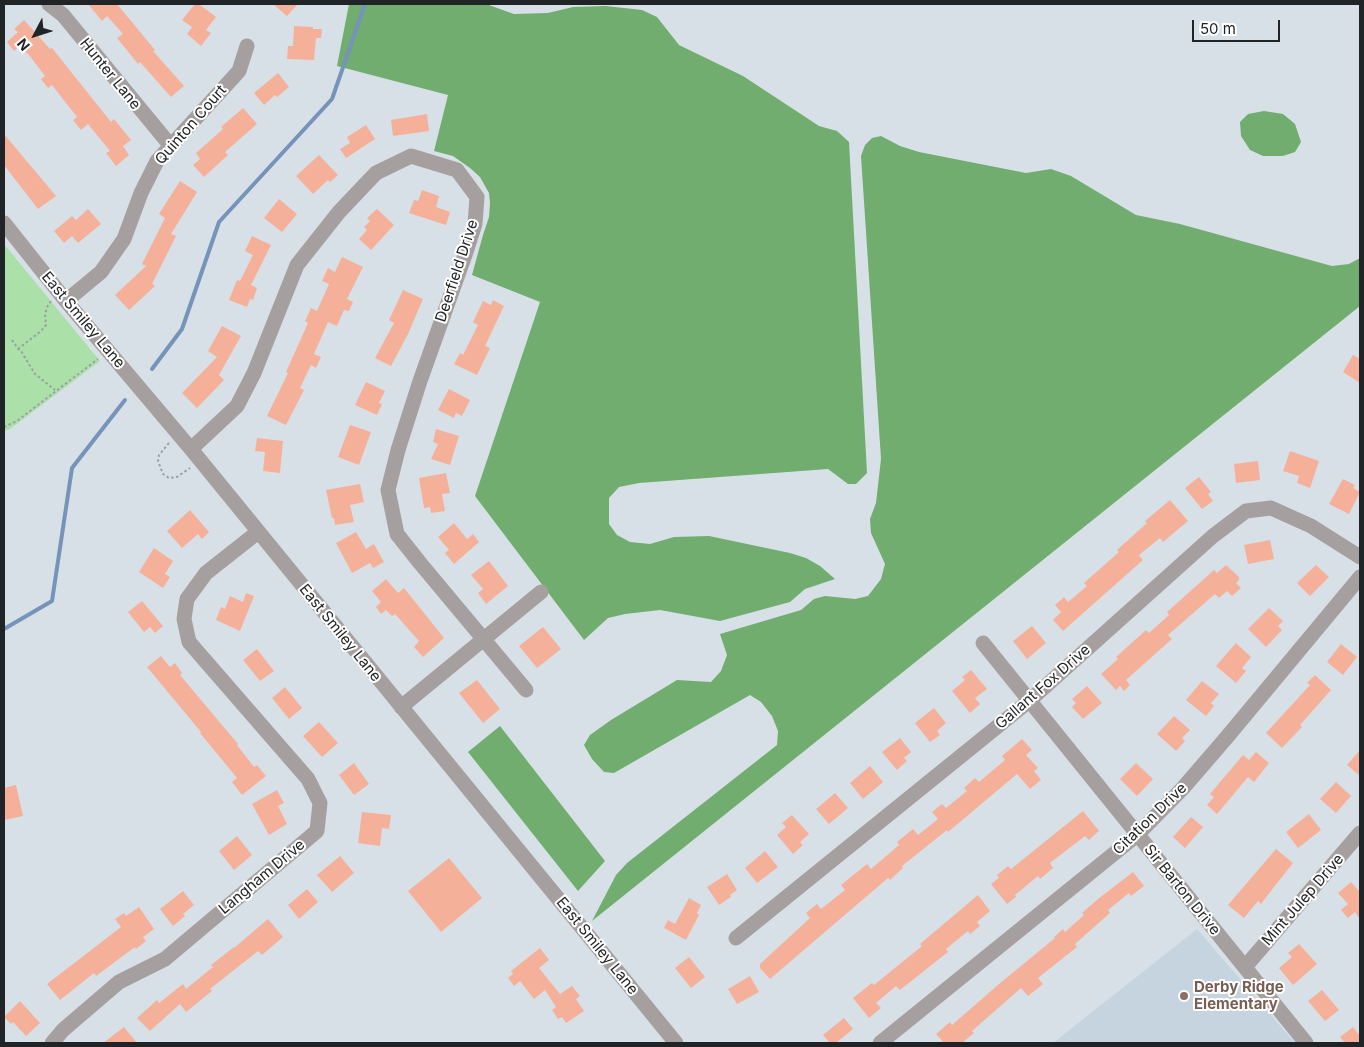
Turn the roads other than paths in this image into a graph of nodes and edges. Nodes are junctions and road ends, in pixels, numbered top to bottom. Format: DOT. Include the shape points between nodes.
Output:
graph roads {
  1 [pos="49,4"];
  2 [pos="247,46"];
  3 [pos="170,145"];
  4 [pos="4,223"];
  5 [pos="63,297"];
  6 [pos="191,449"];
  7 [pos="258,532"];
  8 [pos="1360,557"];
  9 [pos="1360,578"];
  10 [pos="541,592"];
  11 [pos="483,638"];
  12 [pos="983,643"];
  13 [pos="526,690"];
  14 [pos="1029,701"];
  15 [pos="401,707"];
  16 [pos="1137,835"];
  17 [pos="1358,841"];
  18 [pos="736,938"];
  19 [pos="1245,967"];
  20 [pos="52,1043"];
  21 [pos="676,1043"];
  22 [pos="880,1043"];
  23 [pos="1306,1043"];
  1 -- 3 [label="street, Hunter Lane" via="62,15"];
  2 -- 3 [label="street, Quinton Court" via="240,70"];
  3 -- 5 [label="street, Quinton Court" via="156,161 124,239 101,272"];
  4 -- 5 [label="street, East Smiley Lane"];
  5 -- 6 [label="street, East Smiley Lane"];
  6 -- 7 [label="street, East Smiley Lane"];
  6 -- 11 [label="street, Deerfield Drive" via="237,406 254,373 297,265 376,172 411,156 457,170 477,196 474,224 420,381 388,490 397,534"];
  7 -- 15 [label="street, East Smiley Lane"];
  7 -- 20 [label="street, Langham Drive" via="206,573 187,599 184,618 190,642 308,779 320,803 316,831 165,959 119,982"];
  8 -- 14 [label="street, Gallant Fox Drive" via="1311,526 1271,508 1246,510"];
  9 -- 16 [label="street, Citation Drive" via="1183,788"];
  10 -- 11 [label="street"];
  11 -- 13 [label="street, Deerfield Drive"];
  11 -- 15 [label="street"];
  12 -- 14 [label="street, Sir Barton Drive"];
  14 -- 16 [label="street, Sir Barton Drive"];
  14 -- 18 [label="street, Gallant Fox Drive"];
  15 -- 21 [label="street, East Smiley Lane"];
  16 -- 19 [label="street, Sir Barton Drive"];
  16 -- 22 [label="street, Citation Drive"];
  17 -- 19 [label="street, Mint Julep Drive"];
  19 -- 23 [label="street, Sir Barton Drive"];
}
